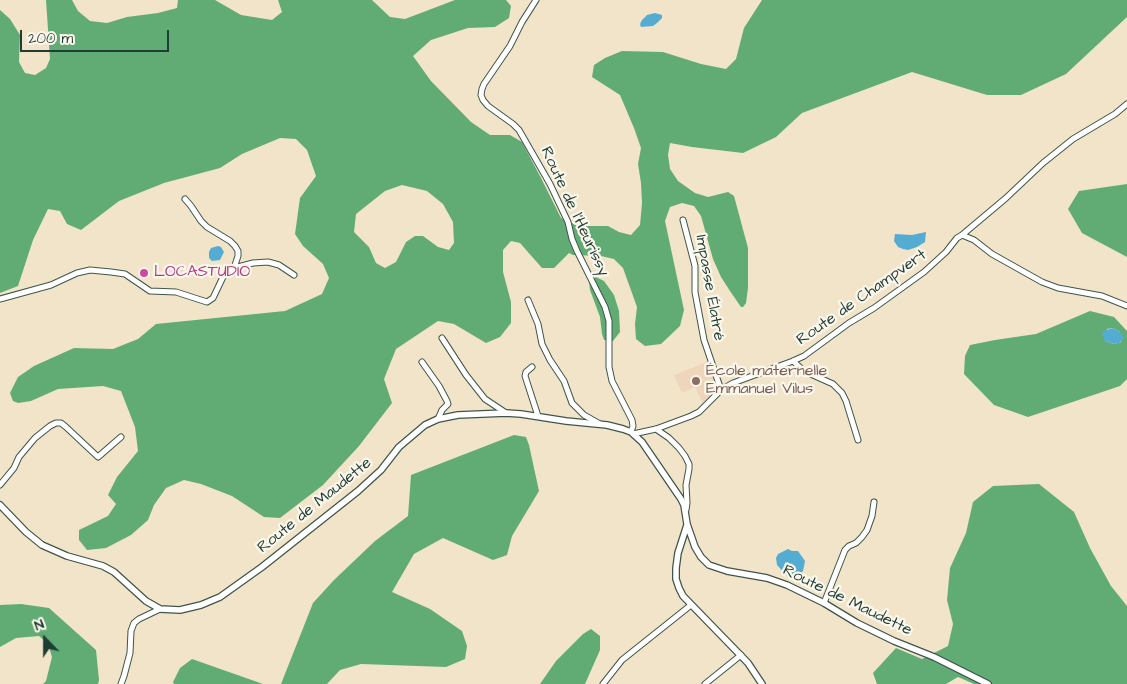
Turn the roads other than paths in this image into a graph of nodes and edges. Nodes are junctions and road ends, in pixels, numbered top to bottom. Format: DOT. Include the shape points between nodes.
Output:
graph roads {
  1 [pos="536,0"];
  2 [pos="1127,104"];
  3 [pos="185,199"];
  4 [pos="683,220"];
  5 [pos="962,235"];
  6 [pos="234,268"];
  7 [pos="294,275"];
  8 [pos="0,299"];
  9 [pos="528,300"];
  10 [pos="1127,306"];
  11 [pos="442,338"];
  12 [pos="792,361"];
  13 [pos="422,362"];
  14 [pos="532,367"];
  15 [pos="721,390"];
  16 [pos="506,413"];
  17 [pos="538,416"];
  18 [pos="438,419"];
  19 [pos="603,425"];
  20 [pos="656,429"];
  21 [pos="632,433"];
  22 [pos="120,437"];
  23 [pos="858,440"];
  24 [pos="0,485"];
  25 [pos="874,502"];
  26 [pos="0,505"];
  27 [pos="686,512"];
  28 [pos="687,524"];
  29 [pos="824,603"];
  30 [pos="691,605"];
  31 [pos="160,609"];
  32 [pos="741,655"];
  33 [pos="121,684"];
  34 [pos="603,684"];
  35 [pos="705,684"];
  36 [pos="762,684"];
  37 [pos="988,684"];
  1 -- 21 [label="street, Route de l'Heurissy" via="484,84 481,95 488,106 519,130 568,222 577,251 605,307 609,321 612,382 632,420"];
  2 -- 5 [label="street, Route de Champvert" via="1073,139"];
  3 -- 6 [label="street" via="207,227 236,246 238,256"];
  4 -- 15 [label="street, Impasse Élatré" via="695,266 695,292 704,340"];
  5 -- 10 [label="street" via="1042,282 1102,296"];
  5 -- 12 [label="street, Route de Champvert" via="904,286 804,356"];
  6 -- 7 [label="street" via="268,262"];
  6 -- 8 [label="street" via="207,302 176,292 150,291 125,274 90,270"];
  9 -- 19 [label="street" via="542,344 564,381 572,403 584,415"];
  11 -- 16 [label="street" via="485,399"];
  12 -- 15 [label="street, Route de Champvert"];
  12 -- 23 [label="street" via="804,372 833,384 842,393"];
  13 -- 18 [label="street" via="448,404"];
  14 -- 17 [label="street" via="525,378"];
  15 -- 20 [label="street, Route de Champvert" via="698,412"];
  16 -- 17 [label="street, Route de Maudette"];
  16 -- 18 [label="street, Route de Maudette"];
  17 -- 19 [label="street, Route de Maudette"];
  18 -- 31 [label="street, Route de Maudette" via="425,425 399,447 381,470 358,491 220,597 180,610"];
  19 -- 21 [label="street, Route de Maudette"];
  20 -- 21 [label="street, Route de Champvert"];
  20 -- 27 [label="street" via="679,448 689,464"];
  21 -- 27 [label="street, Route de Maudette" via="674,488"];
  22 -- 24 [label="street" via="98,457 66,426 56,423 35,438"];
  25 -- 29 [label="street" via="867,530 845,550"];
  26 -- 31 [label="street" via="42,545 103,566"];
  27 -- 28 [label="street, Route de Maudette"];
  28 -- 29 [label="street, Route de Maudette" via="697,552 709,565 767,578"];
  28 -- 30 [label="street" via="678,553 676,579"];
  29 -- 37 [label="street, Route de Maudette" via="857,623"];
  30 -- 32 [label="street"];
  30 -- 34 [label="street" via="622,660"];
  31 -- 33 [label="street" via="134,623"];
  32 -- 35 [label="street"];
  32 -- 36 [label="street"];
}
